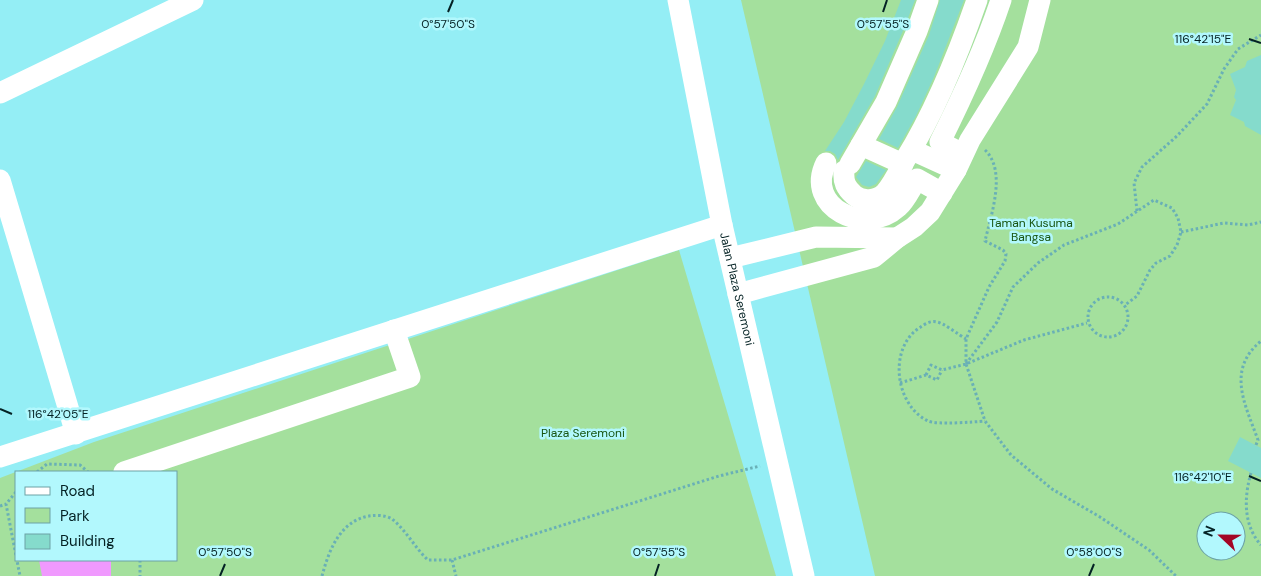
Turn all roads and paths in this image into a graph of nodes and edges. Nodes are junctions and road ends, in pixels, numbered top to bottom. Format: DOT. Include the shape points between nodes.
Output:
graph roads {
  1 [pos="193,0"];
  2 [pos="678,0"];
  3 [pos="928,0"];
  4 [pos="977,0"];
  5 [pos="1001,0"];
  6 [pos="1040,0"];
  7 [pos="1261,35"];
  8 [pos="0,93"];
  9 [pos="861,145"];
  10 [pos="963,155"];
  11 [pos="907,157"];
  12 [pos="840,166"];
  13 [pos="0,180"];
  14 [pos="942,193"];
  15 [pos="1137,211"];
  16 [pos="1261,222"];
  17 [pos="722,225"];
  18 [pos="1181,232"];
  19 [pos="833,237"];
  20 [pos="897,238"];
  21 [pos="730,258"];
  22 [pos="840,266"];
  23 [pos="738,294"];
  24 [pos="1125,305"];
  25 [pos="1087,323"];
  26 [pos="394,330"];
  27 [pos="966,339"];
  28 [pos="1261,341"];
  29 [pos="966,364"];
  30 [pos="942,370"];
  31 [pos="926,375"];
  32 [pos="900,383"];
  33 [pos="985,422"];
  34 [pos="76,434"];
  35 [pos="1256,445"];
  36 [pos="0,458"];
  37 [pos="778,462"];
  38 [pos="38,471"];
  39 [pos="87,471"];
  40 [pos="127,471"];
  41 [pos="1251,473"];
  42 [pos="15,493"];
  43 [pos="6,504"];
  44 [pos="0,506"];
  45 [pos="15,543"];
  46 [pos="1261,545"];
  47 [pos="452,560"];
  48 [pos="17,561"];
  49 [pos="140,561"];
  50 [pos="20,576"];
  51 [pos="140,576"];
  52 [pos="322,576"];
  53 [pos="456,576"];
  54 [pos="804,576"];
  55 [pos="1176,576"];
  1 -- 8 [label="street"];
  2 -- 17 [label="street, Jalan Plaza Seremoni"];
  3 -- 9 [label="street" via="886,102"];
  4 -- 11 [label="street" via="962,44 929,118"];
  5 -- 10 [label="street" via="987,41 940,142"];
  6 -- 10 [label="street" via="1028,47"];
  7 -- 15 [label="path" via="1238,49 1224,68 1207,104 1142,167 1134,183"];
  9 -- 11 [label="street"];
  9 -- 12 [label="street"];
  10 -- 11 [label="street"];
  10 -- 14 [label="street"];
  10 -- 27 [label="path" via="987,151 994,166 997,186 985,241 1006,254"];
  11 -- 12 [label="street" via="884,194 872,200 857,198 847,189"];
  12 -- 14 [label="street" via="821,179 823,193 842,214 856,219 871,220 885,216 906,198 917,179"];
  13 -- 34 [label="street"];
  14 -- 20 [label="street" via="930,212"];
  15 -- 18 [label="path" via="1154,200 1172,208"];
  15 -- 29 [label="path" via="1118,224 1064,245 1038,263 1013,287 997,322"];
  16 -- 18 [label="path" via="1248,225 1224,223"];
  17 -- 21 [label="street, Jalan Plaza Seremoni"];
  17 -- 26 [label="street"];
  18 -- 24 [label="path" via="1178,245 1170,256 1156,263 1136,296"];
  19 -- 20 [label="street"];
  19 -- 21 [label="street" via="816,237"];
  19 -- 22 [label="street"];
  20 -- 22 [label="street" via="874,257"];
  21 -- 23 [label="street, Jalan Plaza Seremoni"];
  22 -- 23 [label="street"];
  23 -- 37 [label="street, Jalan Plaza Seremoni"];
  24 -- 25 [label="path" via="1113,296 1099,298 1088,308"];
  24 -- 25 [label="path" via="1129,319 1123,332 1110,338 1096,335"];
  25 -- 29 [label="path" via="1024,340"];
  26 -- 34 [label="street"];
  26 -- 40 [label="street" via="410,377"];
  27 -- 29 [label="path"];
  27 -- 32 [label="path" via="937,322 928,323 914,332 904,343"];
  28 -- 35 [label="path" via="1244,361 1240,379 1242,398 1258,440"];
  29 -- 30 [label="path"];
  29 -- 33 [label="path"];
  30 -- 31 [label="path" via="937,380"];
  30 -- 31 [label="path" via="931,365"];
  31 -- 32 [label="path"];
  32 -- 33 [label="path" via="907,401 930,422"];
  33 -- 55 [label="path" via="1011,454 1052,490 1100,516 1149,550"];
  34 -- 36 [label="street"];
  37 -- 47 [label="path" via="719,476"];
  37 -- 54 [label="street, Jalan Plaza Seremoni"];
  38 -- 39 [label="path" via="47,464 80,465"];
  41 -- 46 [label="path" via="1246,490 1247,519"];
  42 -- 43 [label="path"];
  43 -- 44 [label="path"];
  43 -- 45 [label="path"];
  47 -- 52 [label="path" via="428,560 390,518 376,515 358,518 340,533 328,554"];
  47 -- 53 [label="path"];
  48 -- 50 [label="path"];
  49 -- 51 [label="path"];
}
